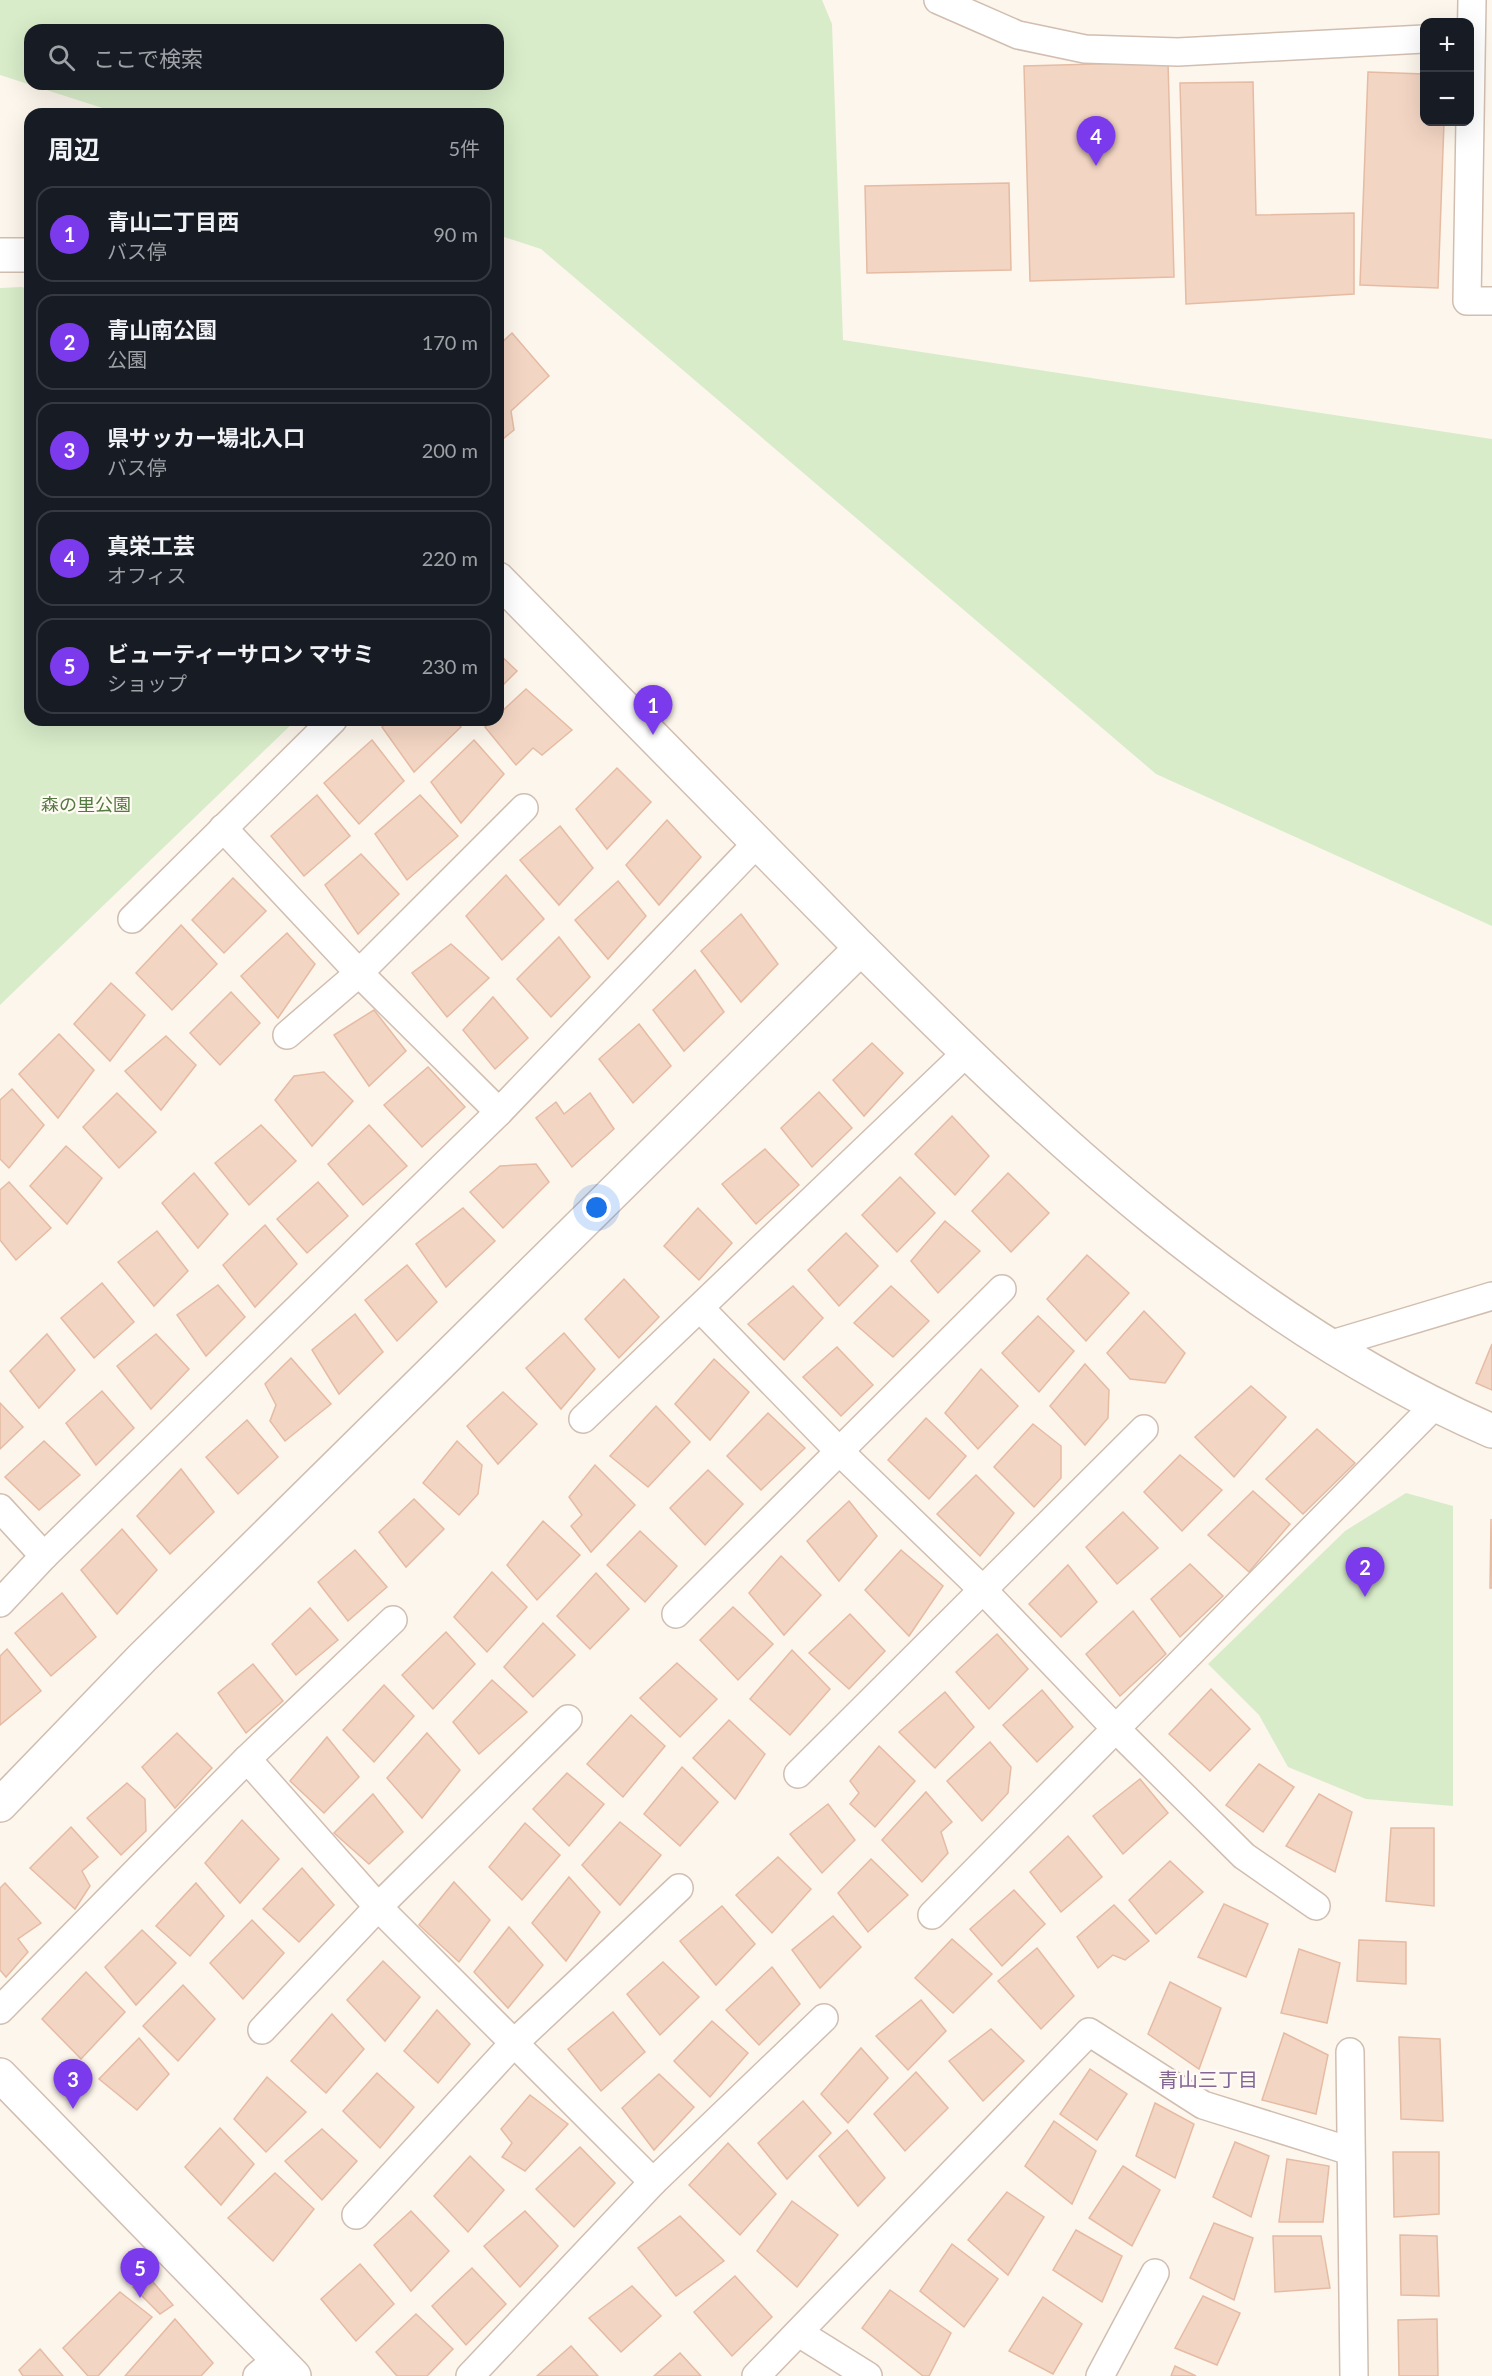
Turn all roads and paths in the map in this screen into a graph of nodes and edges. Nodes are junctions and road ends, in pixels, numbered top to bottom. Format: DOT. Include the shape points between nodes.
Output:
graph roads {
  1 [pos="938,0"];
  2 [pos="1472,0"];
  3 [pos="1472,18"];
  4 [pos="1420,39"];
  5 [pos="1470,72"];
  6 [pos="0,255"];
  7 [pos="24,255"];
  8 [pos="1492,301"];
  9 [pos="504,585"];
  10 [pos="327,726"];
  11 [pos="524,808"];
  12 [pos="223,828"];
  13 [pos="757,843"];
  14 [pos="132,919"];
  15 [pos="861,948"];
  16 [pos="358,973"];
  17 [pos="288,1035"];
  18 [pos="966,1053"];
  19 [pos="499,1112"];
  20 [pos="1002,1288"];
  21 [pos="1492,1296"];
  22 [pos="700,1308"];
  23 [pos="1332,1344"];
  24 [pos="1434,1406"];
  25 [pos="583,1419"];
  26 [pos="1144,1429"];
  27 [pos="1492,1431"];
  28 [pos="838,1450"];
  29 [pos="0,1508"];
  30 [pos="44,1556"];
  31 [pos="983,1590"];
  32 [pos="0,1603"];
  33 [pos="676,1614"];
  34 [pos="393,1620"];
  35 [pos="568,1719"];
  36 [pos="1115,1728"];
  37 [pos="247,1759"];
  38 [pos="798,1774"];
  39 [pos="0,1804"];
  40 [pos="679,1888"];
  41 [pos="1316,1906"];
  42 [pos="378,1907"];
  43 [pos="932,1916"];
  44 [pos="0,2010"];
  45 [pos="824,2018"];
  46 [pos="262,2030"];
  47 [pos="513,2044"];
  48 [pos="1350,2052"];
  49 [pos="0,2075"];
  50 [pos="1350,2151"];
  51 [pos="653,2182"];
  52 [pos="356,2215"];
  53 [pos="1155,2273"];
  54 [pos="799,2333"];
  55 [pos="276,2371"];
  56 [pos="470,2376"];
  57 [pos="756,2376"];
  58 [pos="868,2376"];
  59 [pos="1100,2376"];
  60 [pos="1354,2376"];
  1 -- 4 [label="street" via="1018,35 1085,49 1178,52"];
  2 -- 3 [label="street"];
  5 -- 8 [label="street" via="1467,301"];
  6 -- 7 [label="street"];
  9 -- 13 [label="street"];
  10 -- 12 [label="street"];
  11 -- 16 [label="street"];
  12 -- 14 [label="street"];
  12 -- 16 [label="street"];
  13 -- 15 [label="street"];
  13 -- 19 [label="street"];
  15 -- 18 [label="street"];
  15 -- 39 [label="street" via="150,1649"];
  16 -- 17 [label="street"];
  16 -- 19 [label="street"];
  18 -- 22 [label="street"];
  18 -- 23 [label="street" via="1123,1196 1281,1314"];
  19 -- 30 [label="street"];
  20 -- 28 [label="street"];
  21 -- 23 [label="street"];
  22 -- 25 [label="street"];
  22 -- 28 [label="street"];
  23 -- 24 [label="street"];
  24 -- 27 [label="street"];
  24 -- 36 [label="street"];
  26 -- 31 [label="street"];
  28 -- 31 [label="street"];
  28 -- 33 [label="street"];
  29 -- 30 [label="street"];
  30 -- 32 [label="street"];
  31 -- 36 [label="street"];
  31 -- 38 [label="street"];
  34 -- 37 [label="street"];
  35 -- 42 [label="street"];
  36 -- 41 [label="street" via="1244,1856"];
  36 -- 43 [label="street"];
  37 -- 42 [label="street"];
  37 -- 44 [label="street"];
  40 -- 47 [label="street"];
  42 -- 46 [label="street"];
  42 -- 47 [label="street"];
  45 -- 51 [label="street"];
  47 -- 51 [label="street"];
  47 -- 52 [label="street"];
  48 -- 50 [label="street"];
  49 -- 55 [label="street"];
  50 -- 54 [label="street" via="1203,2105 1089,2032"];
  50 -- 60 [label="street"];
  51 -- 56 [label="street"];
  53 -- 59 [label="street"];
  54 -- 57 [label="street"];
  54 -- 58 [label="street"];
}
